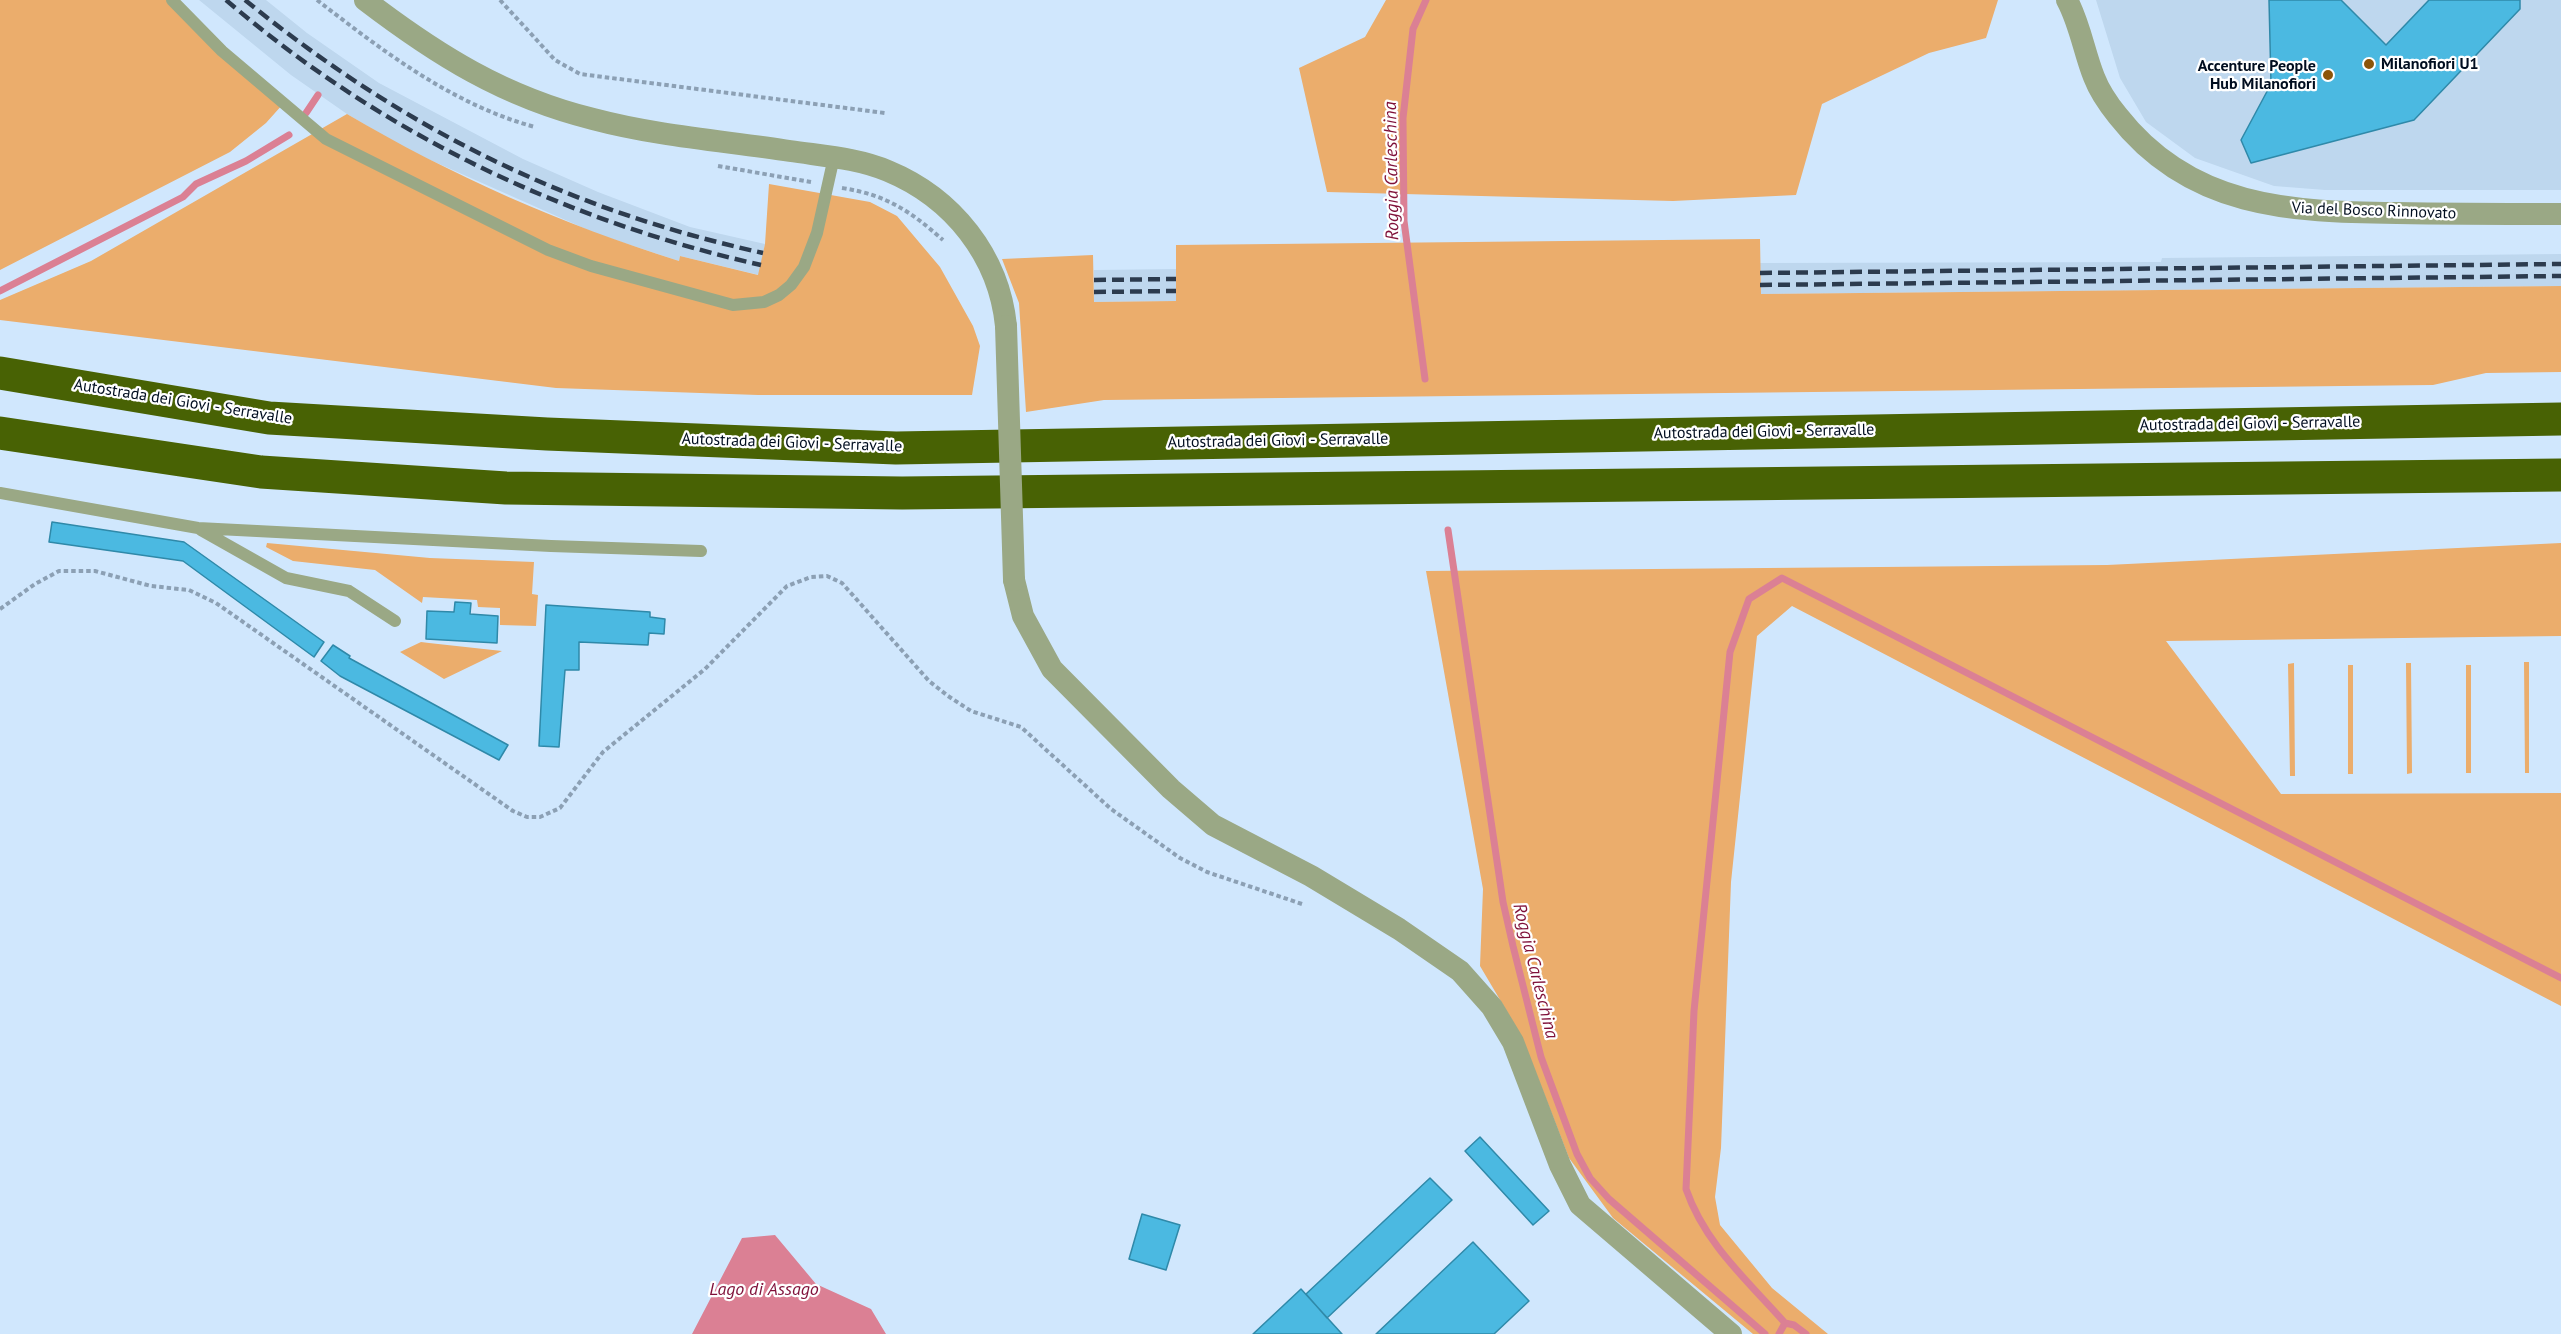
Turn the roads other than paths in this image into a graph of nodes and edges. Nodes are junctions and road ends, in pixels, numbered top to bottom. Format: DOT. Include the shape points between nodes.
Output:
graph roads {
  1 [pos="172,0"];
  2 [pos="365,0"];
  3 [pos="2067,0"];
  4 [pos="2077,0"];
  5 [pos="2083,43"];
  6 [pos="834,157"];
  7 [pos="2561,214"];
  8 [pos="0,373"];
  9 [pos="2561,419"];
  10 [pos="0,433"];
  11 [pos="2561,475"];
  12 [pos="5,494"];
  13 [pos="198,528"];
  14 [pos="701,551"];
  15 [pos="395,621"];
  16 [pos="1731,1334"];
  1 -- 6 [label="lane" via="222,51 326,139 548,250 591,266 734,305 779,296 798,276 817,233"];
  2 -- 6 [label="street" via="455,64 539,103 594,120"];
  3 -- 5 [label="street, Via del Bosco Rinnovato"];
  4 -- 5 [label="street, Via del Bosco Rinnovato"];
  5 -- 7 [label="street, Via del Bosco Rinnovato" via="2094,79 2117,115 2145,146 2219,193 2250,202 2327,212"];
  6 -- 16 [label="street, bridge" via="886,170 938,199 968,231 992,270 1006,326 1014,580 1023,616 1052,669 1171,789 1214,825 1311,876 1460,971 1492,1007 1513,1041 1560,1165 1580,1205"];
  8 -- 9 [label="highway, Autostrada dei Giovi - Serravalle" via="269,418 896,448"];
  10 -- 11 [label="highway" via="261,472 506,488 902,493"];
  12 -- 13 [label="lane"];
  13 -- 14 [label="lane"];
  13 -- 15 [label="lane" via="286,578 349,591"];
}
